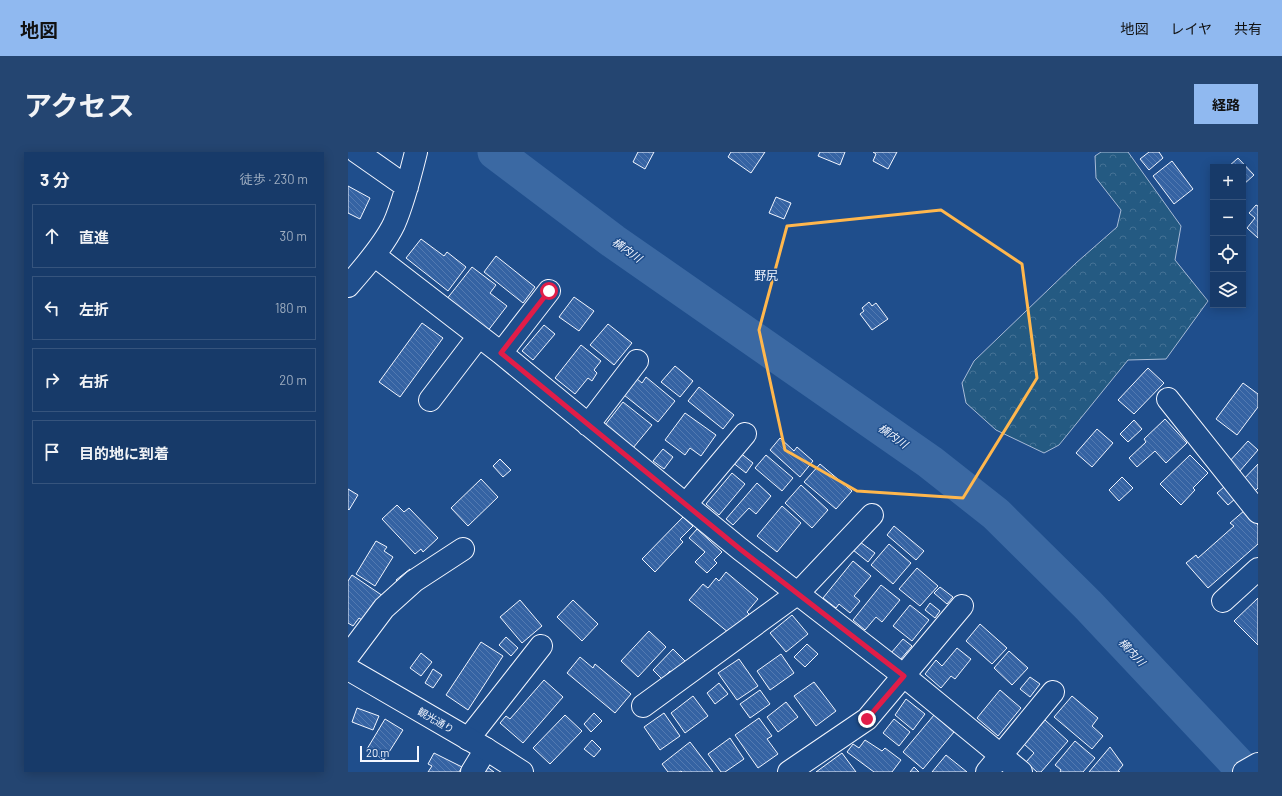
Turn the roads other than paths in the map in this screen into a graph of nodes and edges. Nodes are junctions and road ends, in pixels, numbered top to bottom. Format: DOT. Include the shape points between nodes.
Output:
graph roads {
  1 [pos="358,152"];
  2 [pos="416,152"];
  3 [pos="407,187"];
  4 [pos="374,255"];
  5 [pos="348,286"];
  6 [pos="549,291"];
  7 [pos="479,336"];
  8 [pos="501,353"];
  9 [pos="637,361"];
  10 [pos="1168,399"];
  11 [pos="430,400"];
  12 [pos="588,425"];
  13 [pos="745,434"];
  14 [pos="686,504"];
  15 [pos="1258,512"];
  16 [pos="872,515"];
  17 [pos="463,549"];
  18 [pos="1258,569"];
  19 [pos="798,593"];
  20 [pos="1223,600"];
  21 [pos="962,606"];
  22 [pos="541,646"];
  23 [pos="348,656"];
  24 [pos="348,669"];
  25 [pos="904,676"];
  26 [pos="1053,692"];
  27 [pos="643,706"];
  28 [pos="477,744"];
  29 [pos="1001,755"];
  30 [pos="1258,764"];
  31 [pos="472,772"];
  32 [pos="522,772"];
  33 [pos="789,772"];
  34 [pos="987,772"];
  35 [pos="1021,772"];
  36 [pos="1244,772"];
  1 -- 3 [label="main road"];
  2 -- 3 [label="main road"];
  3 -- 4 [label="main road" via="394,224"];
  4 -- 5 [label="main road"];
  4 -- 7 [label="main road"];
  6 -- 8 [label="main road"];
  7 -- 8 [label="main road"];
  7 -- 11 [label="main road"];
  8 -- 12 [label="main road"];
  9 -- 12 [label="main road"];
  10 -- 15 [label="main road"];
  12 -- 14 [label="main road"];
  13 -- 14 [label="main road"];
  14 -- 19 [label="main road"];
  16 -- 19 [label="main road"];
  17 -- 23 [label="main road" via="414,581 384,608"];
  18 -- 20 [label="main road"];
  19 -- 25 [label="main road"];
  19 -- 27 [label="main road"];
  21 -- 25 [label="main road"];
  22 -- 28 [label="main road"];
  24 -- 28 [label="main road, 観光通り"];
  25 -- 29 [label="main road"];
  25 -- 33 [label="main road" via="867,719"];
  26 -- 29 [label="main road"];
  28 -- 31 [label="main road"];
  28 -- 32 [label="main road, 観光通り"];
  29 -- 34 [label="main road"];
  29 -- 35 [label="main road"];
  30 -- 36 [label="main road"];
}
